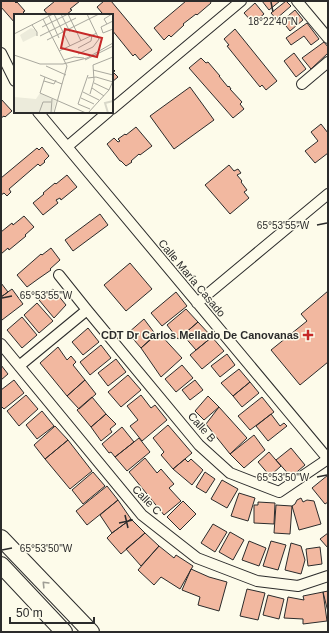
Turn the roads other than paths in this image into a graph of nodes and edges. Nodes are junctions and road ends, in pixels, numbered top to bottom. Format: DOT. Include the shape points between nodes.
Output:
graph roads {
  1 [pos="241,1"];
  2 [pos="297,1"];
  3 [pos="328,38"];
  4 [pos="1,53"];
  5 [pos="328,62"];
  6 [pos="14,79"];
  7 [pos="302,84"];
  8 [pos="113,108"];
  9 [pos="39,113"];
  10 [pos="107,113"];
  11 [pos="68,146"];
  12 [pos="328,194"];
  13 [pos="59,275"];
  14 [pos="197,303"];
  15 [pos="86,310"];
  16 [pos="1,344"];
  17 [pos="19,366"];
  18 [pos="328,459"];
  19 [pos="1,538"];
  20 [pos="1,565"];
  21 [pos="328,576"];
  22 [pos="64,632"];
  23 [pos="91,632"];
  1 -- 8 [label="street"];
  2 -- 3 [label="street"];
  4 -- 6 [label="street"];
  5 -- 7 [label="street"];
  9 -- 11 [label="street, Calle María Casado"];
  10 -- 11 [label="street"];
  11 -- 14 [label="street, Calle María Casado"];
  12 -- 14 [label="street"];
  13 -- 15 [label="street, Calle B"];
  14 -- 18 [label="street, Calle María Casado"];
  15 -- 17 [label="street"];
  15 -- 18 [label="street, Calle B" via="199,445 230,473 279,492"];
  16 -- 17 [label="street, Calle C"];
  17 -- 21 [label="street, Calle C" via="142,515 197,558 257,581 298,586"];
  23 -- 19 [label="main road, one-way"];
  20 -- 22 [label="main road"];
}
